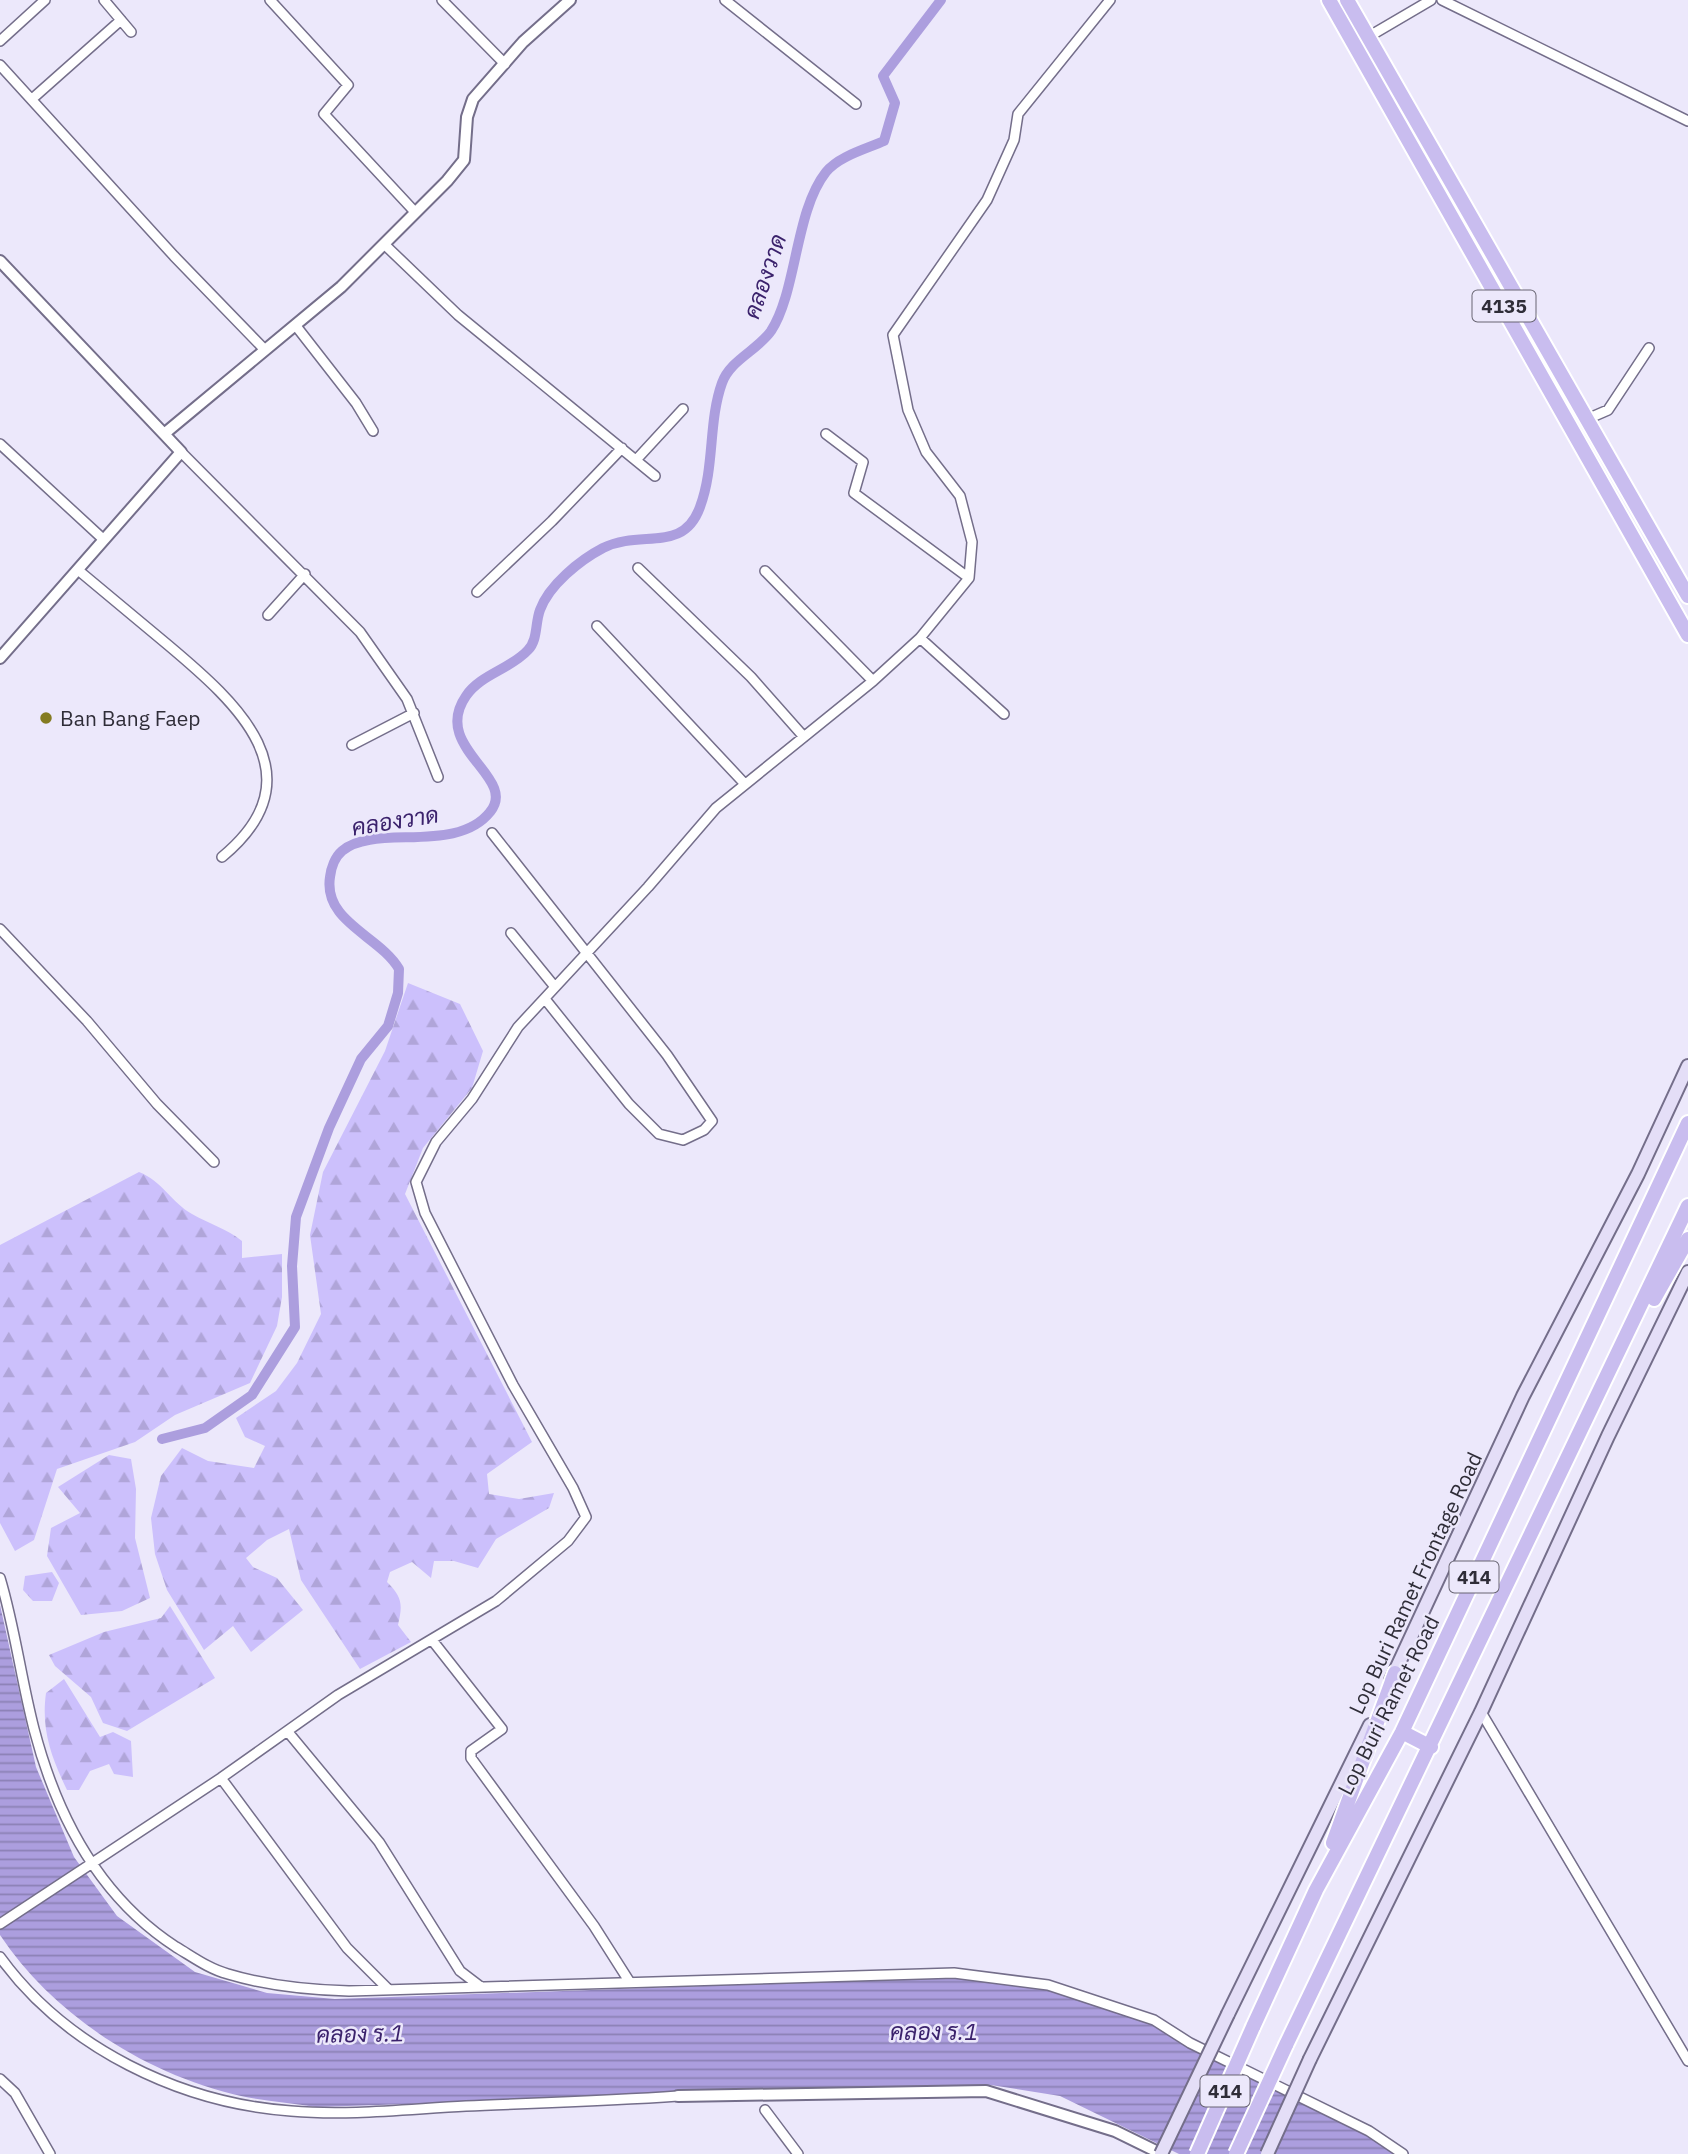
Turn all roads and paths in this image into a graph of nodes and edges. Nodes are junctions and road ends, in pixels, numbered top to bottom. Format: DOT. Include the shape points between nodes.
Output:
graph roads {
  1 [pos="45,0"];
  2 [pos="104,0"];
  3 [pos="270,0"];
  4 [pos="442,0"];
  5 [pos="570,0"];
  6 [pos="725,0"];
  7 [pos="1110,0"];
  8 [pos="1329,0"];
  9 [pos="1347,0"];
  10 [pos="1430,0"];
  11 [pos="1442,0"];
  12 [pos="121,20"];
  13 [pos="131,32"];
  14 [pos="1368,37"];
  15 [pos="0,41"];
  16 [pos="505,64"];
  17 [pos="0,65"];
  18 [pos="32,99"];
  19 [pos="856,104"];
  20 [pos="1688,121"];
  21 [pos="415,212"];
  22 [pos="385,245"];
  23 [pos="0,261"];
  24 [pos="296,326"];
  25 [pos="1649,348"];
  26 [pos="265,350"];
  27 [pos="683,409"];
  28 [pos="1585,420"];
  29 [pos="373,431"];
  30 [pos="164,434"];
  31 [pos="827,434"];
  32 [pos="0,444"];
  33 [pos="622,448"];
  34 [pos="181,452"];
  35 [pos="636,460"];
  36 [pos="655,476"];
  37 [pos="103,539"];
  38 [pos="638,568"];
  39 [pos="78,570"];
  40 [pos="765,571"];
  41 [pos="305,573"];
  42 [pos="969,578"];
  43 [pos="477,592"];
  44 [pos="1688,596"];
  45 [pos="268,615"];
  46 [pos="597,626"];
  47 [pos="1688,635"];
  48 [pos="920,638"];
  49 [pos="1,654"];
  50 [pos="873,681"];
  51 [pos="414,713"];
  52 [pos="1004,714"];
  53 [pos="804,737"];
  54 [pos="352,746"];
  55 [pos="438,777"];
  56 [pos="744,783"];
  57 [pos="492,833"];
  58 [pos="222,857"];
  59 [pos="0,929"];
  60 [pos="511,933"];
  61 [pos="586,955"];
  62 [pos="555,987"];
  63 [pos="545,999"];
  64 [pos="1688,1066"];
  65 [pos="1688,1123"];
  66 [pos="214,1162"];
  67 [pos="1688,1206"];
  68 [pos="1688,1239"];
  69 [pos="1688,1273"];
  70 [pos="1604,1384"];
  71 [pos="0,1578"];
  72 [pos="432,1640"];
  73 [pos="1395,1673"];
  74 [pos="1481,1712"];
  75 [pos="288,1732"];
  76 [pos="1402,1732"];
  77 [pos="1431,1747"];
  78 [pos="221,1778"];
  79 [pos="91,1864"];
  80 [pos="1316,1890"];
  81 [pos="0,1924"];
  82 [pos="0,1957"];
  83 [pos="629,1981"];
  84 [pos="481,1987"];
  85 [pos="390,1990"];
  86 [pos="1688,2061"];
  87 [pos="0,2079"];
  88 [pos="678,2096"];
  89 [pos="765,2110"];
  90 [pos="50,2154"];
  91 [pos="798,2154"];
  92 [pos="1162,2154"];
  93 [pos="1197,2154"];
  94 [pos="1236,2154"];
  95 [pos="1267,2154"];
  96 [pos="1403,2154"];
  1 -- 15 [label="street"];
  2 -- 12 [label="street"];
  3 -- 21 [label="street" via="348,85 324,114"];
  4 -- 16 [label="street"];
  5 -- 16 [label="street"];
  6 -- 19 [label="street"];
  7 -- 42 [label="street" via="1018,114 1014,140 986,200 893,335 908,410 926,453 960,496 972,542"];
  8 -- 47 [label="main road, 4135"];
  9 -- 14 [label="main road, 4135"];
  10 -- 14 [label="street"];
  11 -- 20 [label="street"];
  12 -- 13 [label="street"];
  12 -- 18 [label="street"];
  14 -- 28 [label="main road, 4135"];
  16 -- 21 [label="street" via="472,99 464,160"];
  17 -- 18 [label="street"];
  18 -- 26 [label="street"];
  21 -- 22 [label="street"];
  22 -- 24 [label="street"];
  22 -- 33 [label="street" via="458,315"];
  23 -- 30 [label="street"];
  24 -- 26 [label="street"];
  24 -- 29 [label="street"];
  25 -- 28 [label="street" via="1608,410"];
  26 -- 30 [label="street"];
  27 -- 35 [label="street"];
  28 -- 44 [label="main road, 4135"];
  30 -- 34 [label="street"];
  31 -- 42 [label="street" via="863,462 854,493"];
  32 -- 37 [label="street"];
  33 -- 35 [label="street"];
  33 -- 43 [label="street"];
  34 -- 37 [label="street"];
  34 -- 41 [label="street"];
  35 -- 36 [label="street"];
  37 -- 39 [label="street"];
  38 -- 53 [label="street" via="751,677"];
  39 -- 49 [label="street"];
  39 -- 58 [label="street" via="218,687 248,723 266,773 266,798 251,829"];
  40 -- 50 [label="street"];
  41 -- 45 [label="street"];
  41 -- 51 [label="street" via="373,649"];
  42 -- 48 [label="street"];
  46 -- 56 [label="street"];
  48 -- 50 [label="street"];
  48 -- 52 [label="street"];
  50 -- 53 [label="street"];
  51 -- 54 [label="street"];
  51 -- 55 [label="street"];
  53 -- 56 [label="street"];
  56 -- 61 [label="street" via="716,808"];
  57 -- 61 [label="street"];
  59 -- 66 [label="street"];
  60 -- 62 [label="street"];
  61 -- 62 [label="street"];
  61 -- 63 [label="street" via="667,1055 712,1121 704,1130 683,1140 659,1134"];
  62 -- 63 [label="street"];
  63 -- 72 [label="street" via="518,1027 472,1099 436,1142 416,1182 425,1213 586,1517 568,1541 496,1601"];
  64 -- 73 [label="main road, Lop Buri Ramet Frontage Road / 414" via="1638,1174 1523,1396"];
  65 -- 76 [label="main road, Lop Buri Ramet Road / 414"];
  67 -- 70 [label="main road, 414"];
  68 -- 70 [label="main road"];
  69 -- 74 [label="main road"];
  70 -- 77 [label="main road, 414"];
  71 -- 79 [label="street" via="43,1760"];
  72 -- 75 [label="street" via="338,1695"];
  72 -- 83 [label="street" via="502,1729 471,1751 471,1758"];
  73 -- 80 [label="main road"];
  73 -- 92 [label="main road, Lop Buri Ramet Frontage Road / 414, bridge"];
  74 -- 86 [label="street"];
  74 -- 95 [label="main road, bridge"];
  75 -- 78 [label="street"];
  75 -- 84 [label="street" via="379,1842 460,1971"];
  76 -- 77 [label="main road"];
  76 -- 80 [label="main road, Lop Buri Ramet Road / 414"];
  77 -- 94 [label="main road, 414, bridge"];
  78 -- 79 [label="street"];
  78 -- 85 [label="street" via="348,1948"];
  79 -- 81 [label="street"];
  79 -- 85 [label="street" via="138,1919 226,1974 300,1990"];
  80 -- 93 [label="main road, Lop Buri Ramet Road / 414, bridge"];
  82 -- 88 [label="street" via="60,2019 118,2060 198,2094 238,2104 349,2112"];
  83 -- 84 [label="street"];
  83 -- 96 [label="street" via="954,1973 1048,1985 1154,2020 1369,2131"];
  84 -- 85 [label="street"];
  87 -- 90 [label="street" via="15,2093"];
  88 -- 92 [label="street" via="986,2091 1115,2131"];
  89 -- 91 [label="street"];
}
